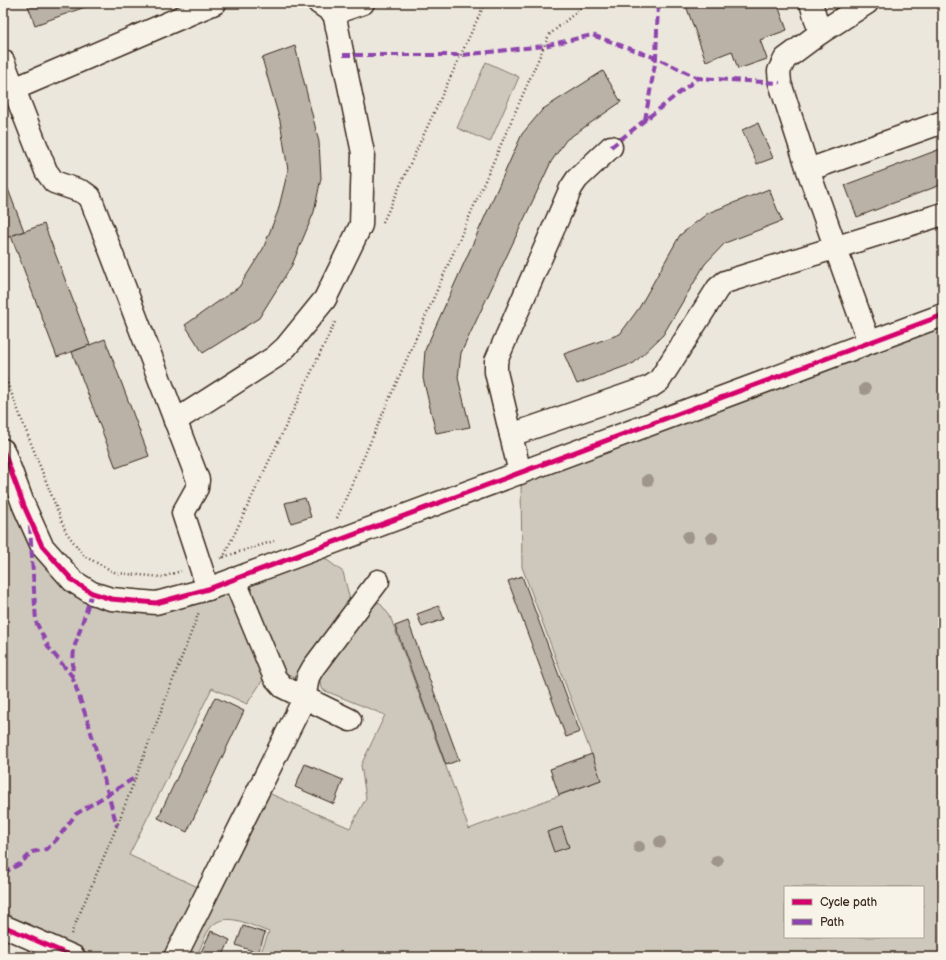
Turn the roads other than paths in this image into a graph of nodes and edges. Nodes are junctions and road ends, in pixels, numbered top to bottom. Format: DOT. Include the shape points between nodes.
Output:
graph roads {
  1 [pos="216,3"];
  2 [pos="363,3"];
  3 [pos="812,3"];
  4 [pos="867,3"];
  5 [pos="326,8"];
  6 [pos="820,33"];
  7 [pos="3,61"];
  8 [pos="14,89"];
  9 [pos="943,122"];
  10 [pos="611,147"];
  11 [pos="808,170"];
  12 [pos="943,214"];
  13 [pos="836,247"];
  14 [pos="943,315"];
  15 [pos="869,342"];
  16 [pos="175,421"];
  17 [pos="512,435"];
  18 [pos="3,450"];
  19 [pos="520,472"];
  20 [pos="234,579"];
  21 [pos="378,581"];
  22 [pos="208,589"];
  23 [pos="304,699"];
  24 [pos="350,720"];
  25 [pos="3,926"];
  26 [pos="69,954"];
  27 [pos="175,957"];
  1 -- 8 [label="street"];
  2 -- 5 [label="street"];
  3 -- 6 [label="street"];
  4 -- 6 [label="street"];
  5 -- 16 [label="street" via="363,152 361,225 325,299 286,348"];
  6 -- 11 [label="street" via="785,59 779,71 780,83"];
  7 -- 8 [label="street"];
  8 -- 16 [label="street" via="46,171 54,182 90,196"];
  9 -- 11 [label="street"];
  10 -- 17 [label="street" via="576,179 571,188 496,361 496,372"];
  11 -- 13 [label="street"];
  12 -- 13 [label="street"];
  13 -- 15 [label="street"];
  13 -- 17 [label="street" via="725,282 718,288 659,381 650,387"];
  14 -- 15 [label="street"];
  15 -- 19 [label="street"];
  16 -- 22 [label="street" via="198,484 183,514"];
  17 -- 19 [label="street"];
  18 -- 22 [label="street" via="42,546 73,581 92,593 111,599 156,603"];
  19 -- 20 [label="street"];
  20 -- 22 [label="street"];
  20 -- 23 [label="street" via="275,678 283,687"];
  21 -- 23 [label="street" via="312,668"];
  23 -- 24 [label="street"];
  23 -- 27 [label="street"];
  25 -- 26 [label="street"];
}
